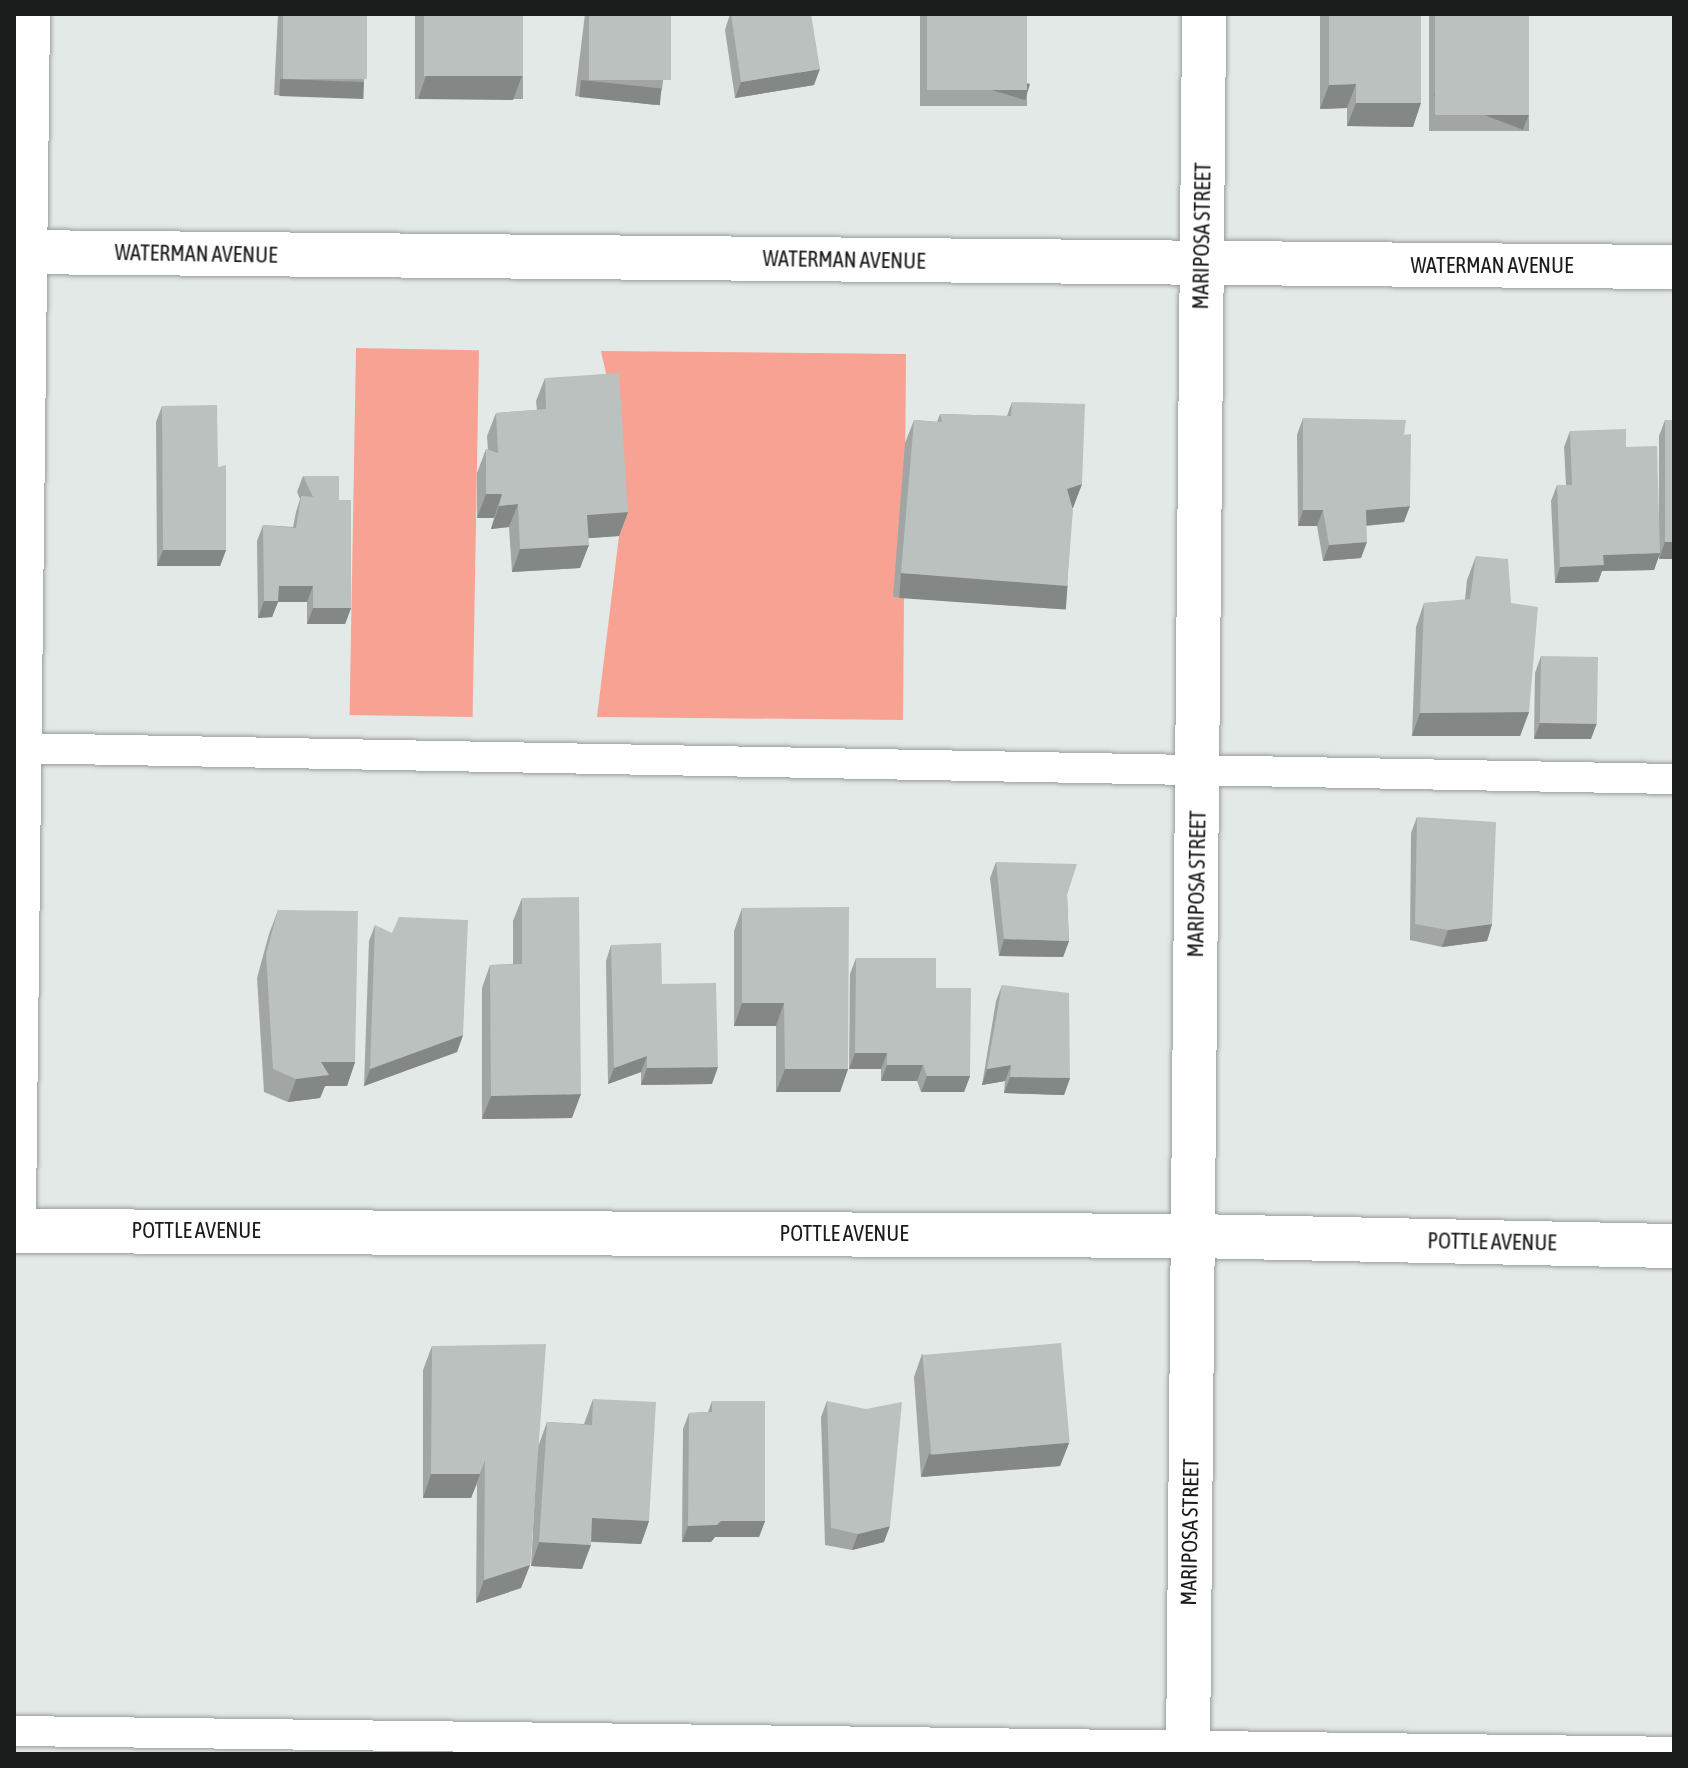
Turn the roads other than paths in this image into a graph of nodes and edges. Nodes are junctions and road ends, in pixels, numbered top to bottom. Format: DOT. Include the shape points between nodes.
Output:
graph roads {
  1 [pos="28,14"];
  2 [pos="1204,14"];
  3 [pos="20,252"];
  4 [pos="1202,264"];
  5 [pos="1674,267"];
  6 [pos="17,748"];
  7 [pos="1198,770"];
  8 [pos="1674,779"];
  9 [pos="14,1212"];
  10 [pos="14,1231"];
  11 [pos="1193,1236"];
  12 [pos="1674,1246"];
  13 [pos="14,1731"];
  14 [pos="1188,1750"];
  15 [pos="1674,1752"];
  1 -- 3 [label="street"];
  2 -- 4 [label="street, MARIPOSA STREET"];
  3 -- 4 [label="street, WATERMAN AVENUE"];
  3 -- 6 [label="street"];
  4 -- 5 [label="street, WATERMAN AVENUE"];
  4 -- 7 [label="street, MARIPOSA STREET"];
  6 -- 7 [label="lane"];
  6 -- 9 [label="street"];
  7 -- 8 [label="lane"];
  7 -- 11 [label="street, MARIPOSA STREET"];
  10 -- 11 [label="street, POTTLE AVENUE"];
  11 -- 12 [label="street, POTTLE AVENUE"];
  11 -- 14 [label="street, MARIPOSA STREET"];
  13 -- 14 [label="lane"];
  14 -- 15 [label="lane"];
}
